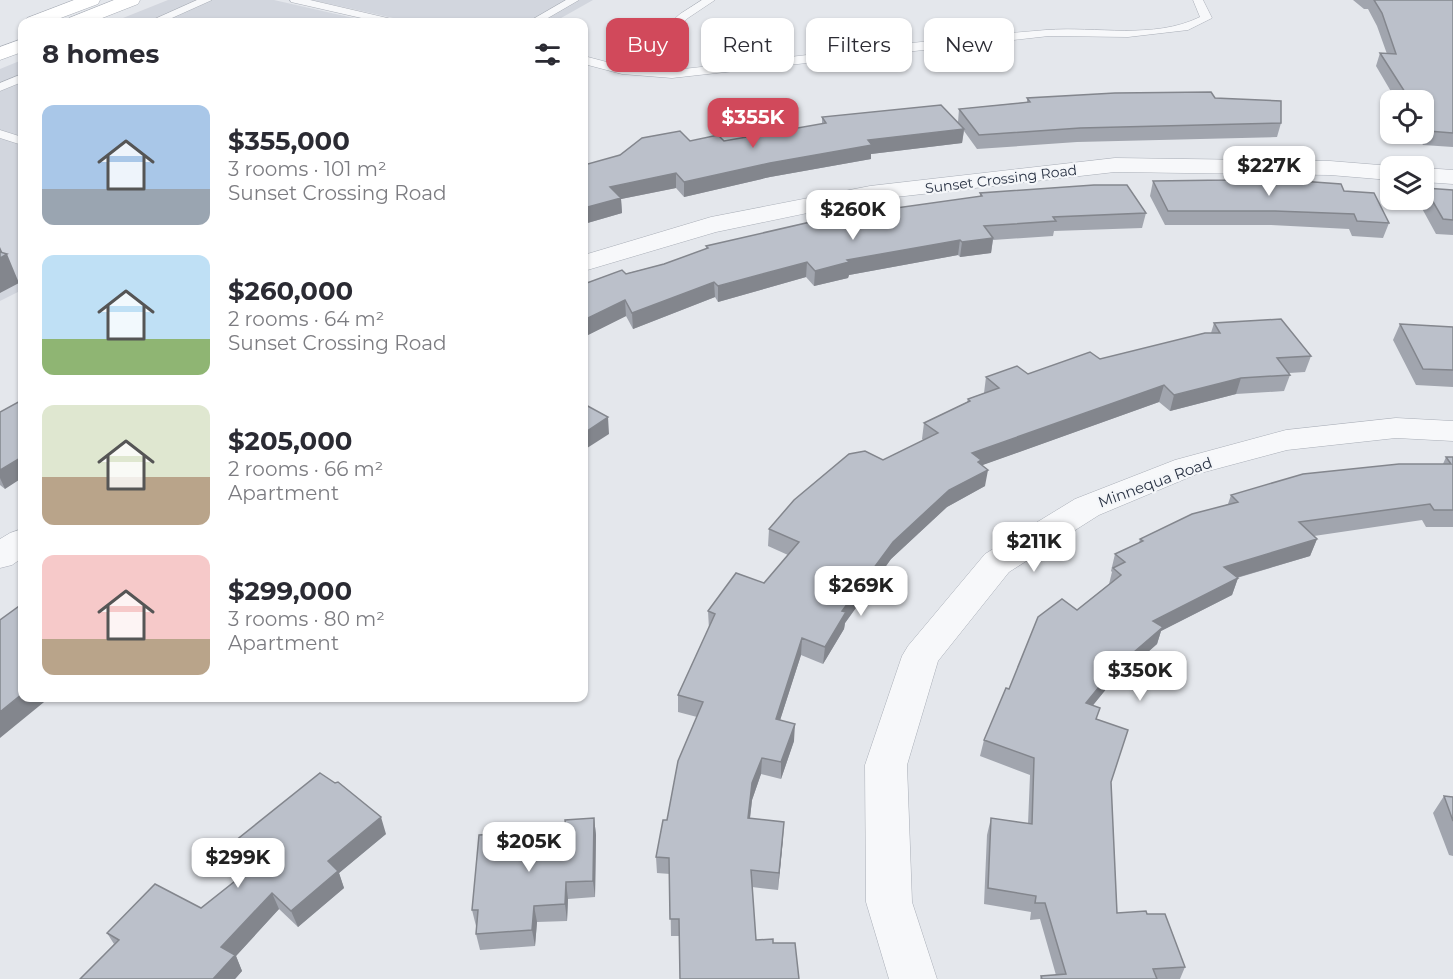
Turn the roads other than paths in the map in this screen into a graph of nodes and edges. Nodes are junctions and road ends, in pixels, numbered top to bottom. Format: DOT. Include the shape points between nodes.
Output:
graph roads {
  1 [pos="91,0"];
  2 [pos="131,0"];
  3 [pos="207,0"];
  4 [pos="295,0"];
  5 [pos="574,0"];
  6 [pos="710,0"];
  7 [pos="1198,0"];
  8 [pos="44,18"];
  9 [pos="86,18"];
  10 [pos="164,18"];
  11 [pos="374,18"];
  12 [pos="541,18"];
  13 [pos="18,29"];
  14 [pos="0,36"];
  15 [pos="18,47"];
  16 [pos="0,54"];
  17 [pos="588,61"];
  18 [pos="672,74"];
  19 [pos="18,80"];
  20 [pos="0,87"];
  21 [pos="0,134"];
  22 [pos="18,140"];
  23 [pos="1380,171"];
  24 [pos="1434,176"];
  25 [pos="1453,177"];
  26 [pos="588,262"];
  27 [pos="1453,431"];
  28 [pos="18,544"];
  29 [pos="0,556"];
  30 [pos="913,979"];
  1 -- 8 [label="main road"];
  2 -- 9 [label="main road"];
  3 -- 10 [label="lane"];
  4 -- 11 [label="lane"];
  5 -- 12 [label="lane"];
  6 -- 18 [label="lane" via="684,16 647,50 657,59 658,67"];
  7 -- 18 [label="lane" via="1206,18 1188,27 1128,34 1049,33"];
  13 -- 14 [label="main road"];
  15 -- 16 [label="main road"];
  17 -- 18 [label="lane" via="622,70"];
  19 -- 20 [label="lane"];
  21 -- 22 [label="lane"];
  23 -- 26 [label="street, Sunset Crossing Road" via="1115,165 870,194 711,225"];
  24 -- 25 [label="street"];
  27 -- 30 [label="street, Minnequa Road" via="1396,429 1286,440 1186,467 1087,507 998,563 921,656 886,765 889,902"];
  28 -- 29 [label="street"];
}
